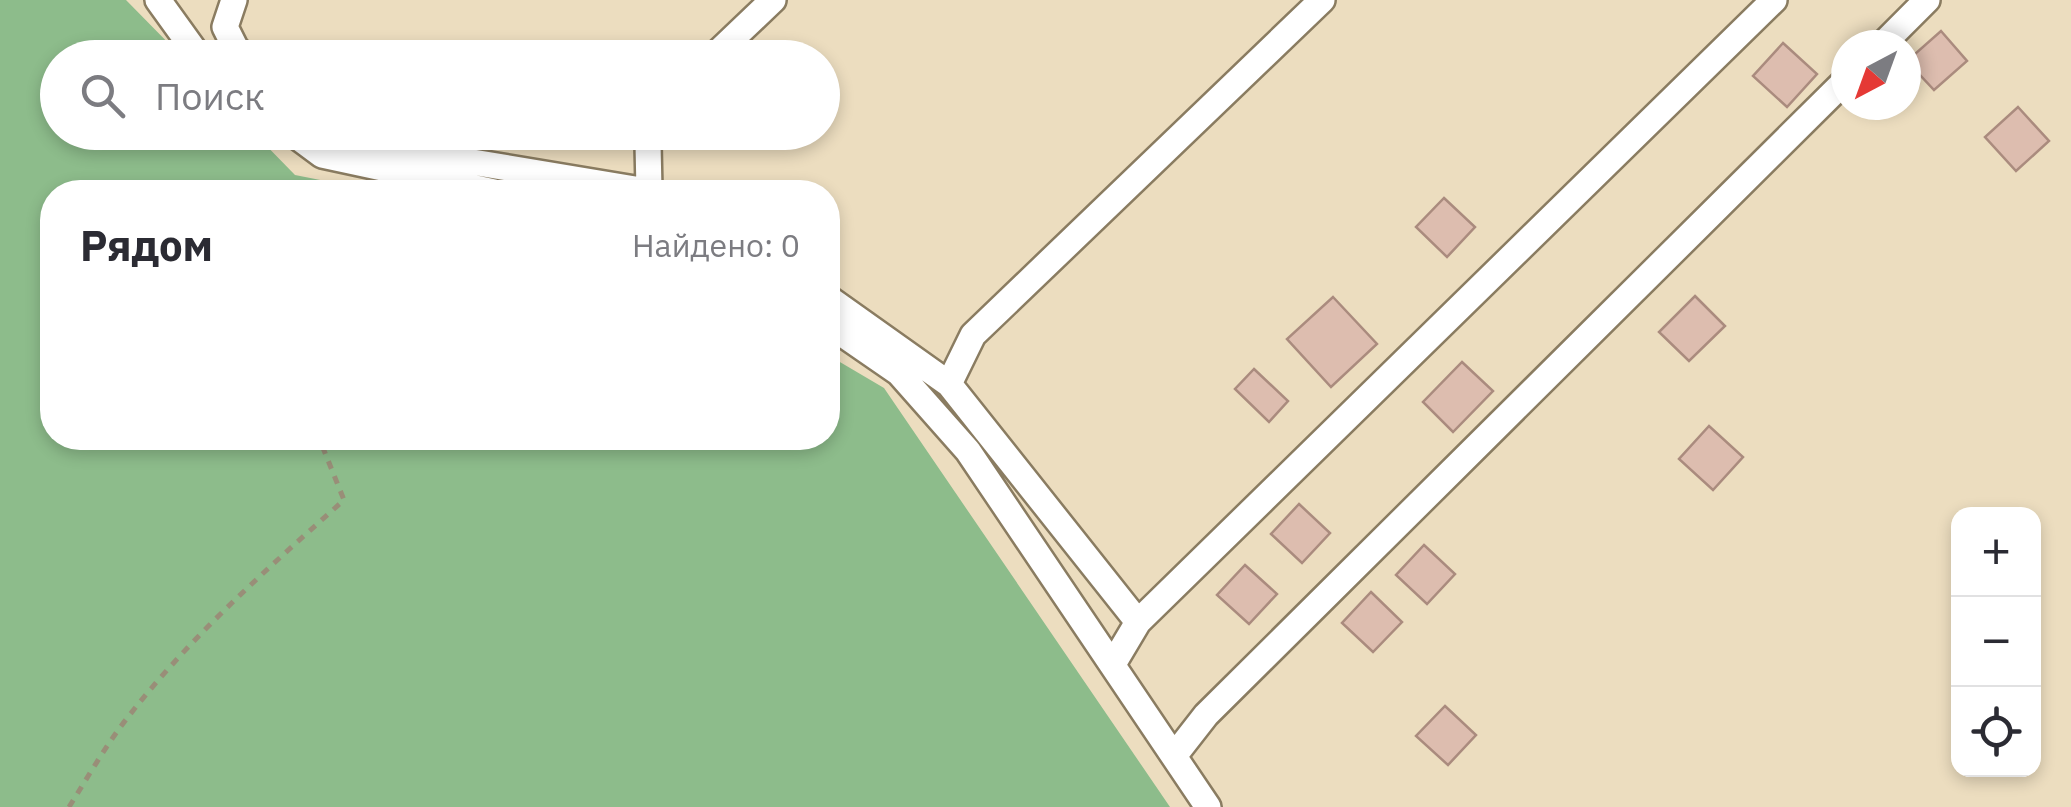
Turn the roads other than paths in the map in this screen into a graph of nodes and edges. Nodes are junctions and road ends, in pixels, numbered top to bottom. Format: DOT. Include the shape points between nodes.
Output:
graph roads {
  1 [pos="158,0"];
  2 [pos="234,0"];
  3 [pos="773,0"];
  4 [pos="1322,0"];
  5 [pos="1774,0"];
  6 [pos="1927,0"];
  7 [pos="1897,30"];
  8 [pos="187,40"];
  9 [pos="231,40"];
  10 [pos="731,40"];
  11 [pos="1831,95"];
  12 [pos="315,150"];
  13 [pos="408,150"];
  14 [pos="648,150"];
  15 [pos="438,180"];
  16 [pos="579,180"];
  17 [pos="650,180"];
  18 [pos="840,307"];
  19 [pos="840,332"];
  20 [pos="949,384"];
  21 [pos="1138,622"];
  22 [pos="1113,664"];
  23 [pos="1174,756"];
  24 [pos="1208,807"];
  1 -- 8 [label="street"];
  2 -- 9 [label="street" via="225,27"];
  3 -- 10 [label="street"];
  4 -- 20 [label="street" via="973,335"];
  5 -- 21 [label="street"];
  6 -- 7 [label="street"];
  11 -- 23 [label="street" via="1206,715"];
  12 -- 15 [label="street"];
  13 -- 16 [label="street"];
  14 -- 17 [label="street"];
  18 -- 20 [label="street"];
  19 -- 22 [label="street" via="899,373 968,451"];
  20 -- 21 [label="street"];
  21 -- 22 [label="street"];
  22 -- 23 [label="street"];
  23 -- 24 [label="street"];
}
